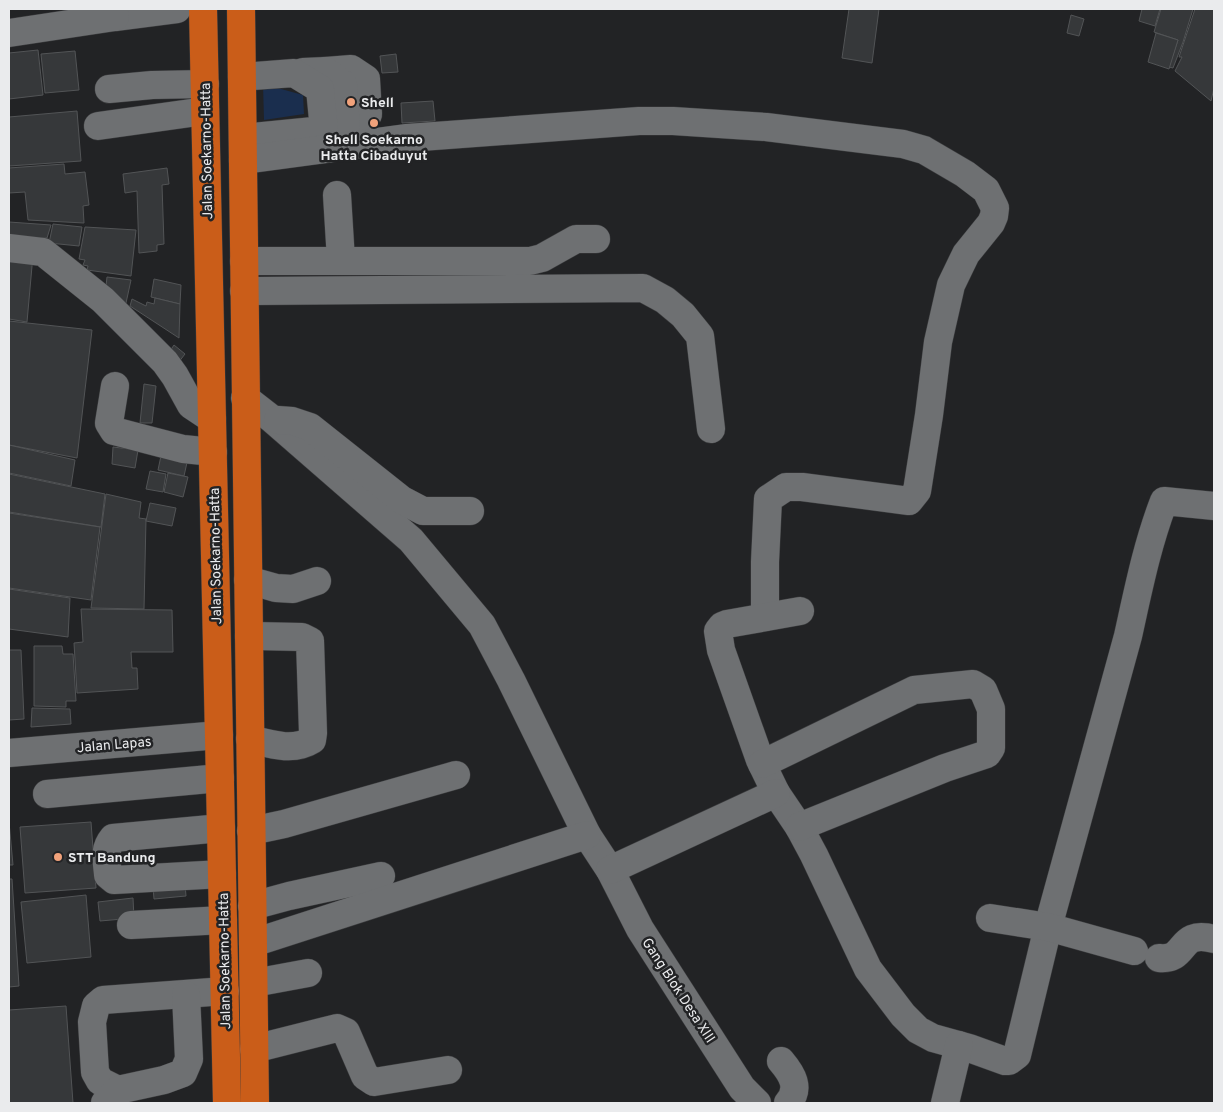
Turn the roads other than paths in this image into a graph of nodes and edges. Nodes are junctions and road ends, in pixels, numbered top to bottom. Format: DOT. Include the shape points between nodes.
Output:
graph roads {
  1 [pos="177,9"];
  2 [pos="203,9"];
  3 [pos="241,9"];
  4 [pos="114,13"];
  5 [pos="34,19"];
  6 [pos="9,33"];
  7 [pos="294,73"];
  8 [pos="242,77"];
  9 [pos="205,84"];
  10 [pos="109,89"];
  11 [pos="205,111"];
  12 [pos="98,126"];
  13 [pos="335,129"];
  14 [pos="243,149"];
  15 [pos="337,195"];
  16 [pos="596,239"];
  17 [pos="9,248"];
  18 [pos="341,260"];
  19 [pos="244,261"];
  20 [pos="244,291"];
  21 [pos="149,365"];
  22 [pos="115,386"];
  23 [pos="185,396"];
  24 [pos="245,402"];
  25 [pos="212,419"];
  26 [pos="272,419"];
  27 [pos="711,429"];
  28 [pos="213,452"];
  29 [pos="1214,506"];
  30 [pos="470,511"];
  31 [pos="248,580"];
  32 [pos="317,581"];
  33 [pos="800,611"];
  34 [pos="765,617"];
  35 [pos="248,636"];
  36 [pos="219,735"];
  37 [pos="250,739"];
  38 [pos="9,753"];
  39 [pos="762,764"];
  40 [pos="456,775"];
  41 [pos="220,778"];
  42 [pos="776,793"];
  43 [pos="46,794"];
  44 [pos="799,827"];
  45 [pos="221,828"];
  46 [pos="251,831"];
  47 [pos="587,835"];
  48 [pos="610,870"];
  49 [pos="222,874"];
  50 [pos="381,876"];
  51 [pos="252,906"];
  52 [pos="990,918"];
  53 [pos="223,920"];
  54 [pos="131,925"];
  55 [pos="1048,928"];
  56 [pos="1214,939"];
  57 [pos="253,943"];
  58 [pos="308,973"];
  59 [pos="254,983"];
  60 [pos="225,991"];
  61 [pos="186,995"];
  62 [pos="959,1046"];
  63 [pos="254,1049"];
  64 [pos="781,1061"];
  65 [pos="448,1070"];
  66 [pos="111,1097"];
  67 [pos="227,1103"];
  68 [pos="255,1103"];
  69 [pos="757,1103"];
  70 [pos="788,1103"];
  71 [pos="945,1103"];
  1 -- 4 [label="street"];
  2 -- 9 [label="highway, Jalan Soekarno-Hatta"];
  3 -- 8 [label="highway, Jalan Soekarno-Hatta"];
  4 -- 5 [label="street"];
  5 -- 6 [label="street"];
  7 -- 8 [label="street"];
  7 -- 13 [label="street" via="320,88"];
  7 -- 13 [label="street" via="351,69 366,79 368,114"];
  8 -- 14 [label="highway, Jalan Soekarno-Hatta"];
  9 -- 10 [label="street"];
  9 -- 11 [label="highway, Jalan Soekarno-Hatta"];
  11 -- 12 [label="street"];
  11 -- 25 [label="highway, Jalan Soekarno-Hatta"];
  13 -- 14 [label="street"];
  14 -- 19 [label="highway, Jalan Soekarno-Hatta"];
  14 -- 34 [label="street" via="673,120 766,127 903,144 924,150 986,190 995,208 994,216 966,254 951,285 938,342 917,491 909,501 786,487 768,499"];
  15 -- 18 [label="street"];
  16 -- 18 [label="street" via="576,239 530,261"];
  17 -- 23 [label="street" via="43,252 103,300 176,376"];
  18 -- 19 [label="street"];
  19 -- 20 [label="highway, Jalan Soekarno-Hatta"];
  20 -- 24 [label="highway, Jalan Soekarno-Hatta"];
  20 -- 27 [label="street" via="643,288 683,315 700,336"];
  21 -- 23 [label="street" via="171,394"];
  22 -- 28 [label="street" via="110,423 114,431 183,450"];
  23 -- 25 [label="street" via="192,406"];
  24 -- 26 [label="street, Gang Blok Desa XIII"];
  24 -- 31 [label="highway, Jalan Soekarno-Hatta"];
  25 -- 28 [label="highway, Jalan Soekarno-Hatta"];
  26 -- 30 [label="street" via="310,427 402,500 424,511"];
  26 -- 47 [label="street, Gang Blok Desa XIII" via="411,540 482,626"];
  28 -- 36 [label="highway, Jalan Soekarno-Hatta"];
  29 -- 55 [label="street" via="1164,501 1148,550 1128,636"];
  31 -- 32 [label="street" via="293,589"];
  31 -- 35 [label="highway, Jalan Soekarno-Hatta"];
  33 -- 34 [label="street"];
  34 -- 39 [label="street" via="727,624 718,630 724,659"];
  35 -- 37 [label="highway, Jalan Soekarno-Hatta"];
  35 -- 37 [label="street" via="302,637 310,641 313,733 312,740 304,744 282,746"];
  36 -- 38 [label="street, Jalan Lapas"];
  36 -- 41 [label="highway, Jalan Soekarno-Hatta"];
  37 -- 46 [label="highway, Jalan Soekarno-Hatta"];
  39 -- 42 [label="street"];
  39 -- 44 [label="street" via="914,690 973,684 983,690 991,709 991,748 987,754"];
  40 -- 46 [label="street"];
  41 -- 43 [label="street"];
  41 -- 45 [label="highway, Jalan Soekarno-Hatta"];
  42 -- 44 [label="street"];
  42 -- 48 [label="street"];
  44 -- 62 [label="street" via="868,968 902,1015 918,1030"];
  45 -- 49 [label="highway, Jalan Soekarno-Hatta"];
  45 -- 49 [label="street" via="113,838 107,845 107,862 108,875 114,880"];
  46 -- 51 [label="highway, Jalan Soekarno-Hatta"];
  47 -- 48 [label="street, Gang Blok Desa XIII"];
  47 -- 57 [label="street"];
  48 -- 69 [label="street, Gang Blok Desa XIII" via="640,928 742,1088"];
  49 -- 53 [label="highway, Jalan Soekarno-Hatta"];
  50 -- 51 [label="street"];
  51 -- 57 [label="highway, Jalan Soekarno-Hatta"];
  52 -- 55 [label="street"];
  53 -- 54 [label="street"];
  53 -- 60 [label="highway, Jalan Soekarno-Hatta"];
  55 -- 56 [label="street" via="1169,959 1194,938"];
  55 -- 62 [label="street" via="1017,1055 1004,1061"];
  57 -- 59 [label="highway, Jalan Soekarno-Hatta"];
  58 -- 59 [label="street"];
  59 -- 63 [label="highway, Jalan Soekarno-Hatta"];
  60 -- 61 [label="street"];
  60 -- 67 [label="highway, Jalan Soekarno-Hatta"];
  61 -- 66 [label="street" via="189,1059 183,1073"];
  61 -- 66 [label="street" via="103,1000 96,1006 92,1022 95,1072"];
  62 -- 71 [label="street"];
  63 -- 65 [label="street" via="337,1028 346,1032 365,1076 374,1082"];
  63 -- 68 [label="highway, Jalan Soekarno-Hatta"];
  64 -- 70 [label="street" via="795,1083 794,1094"];
}
